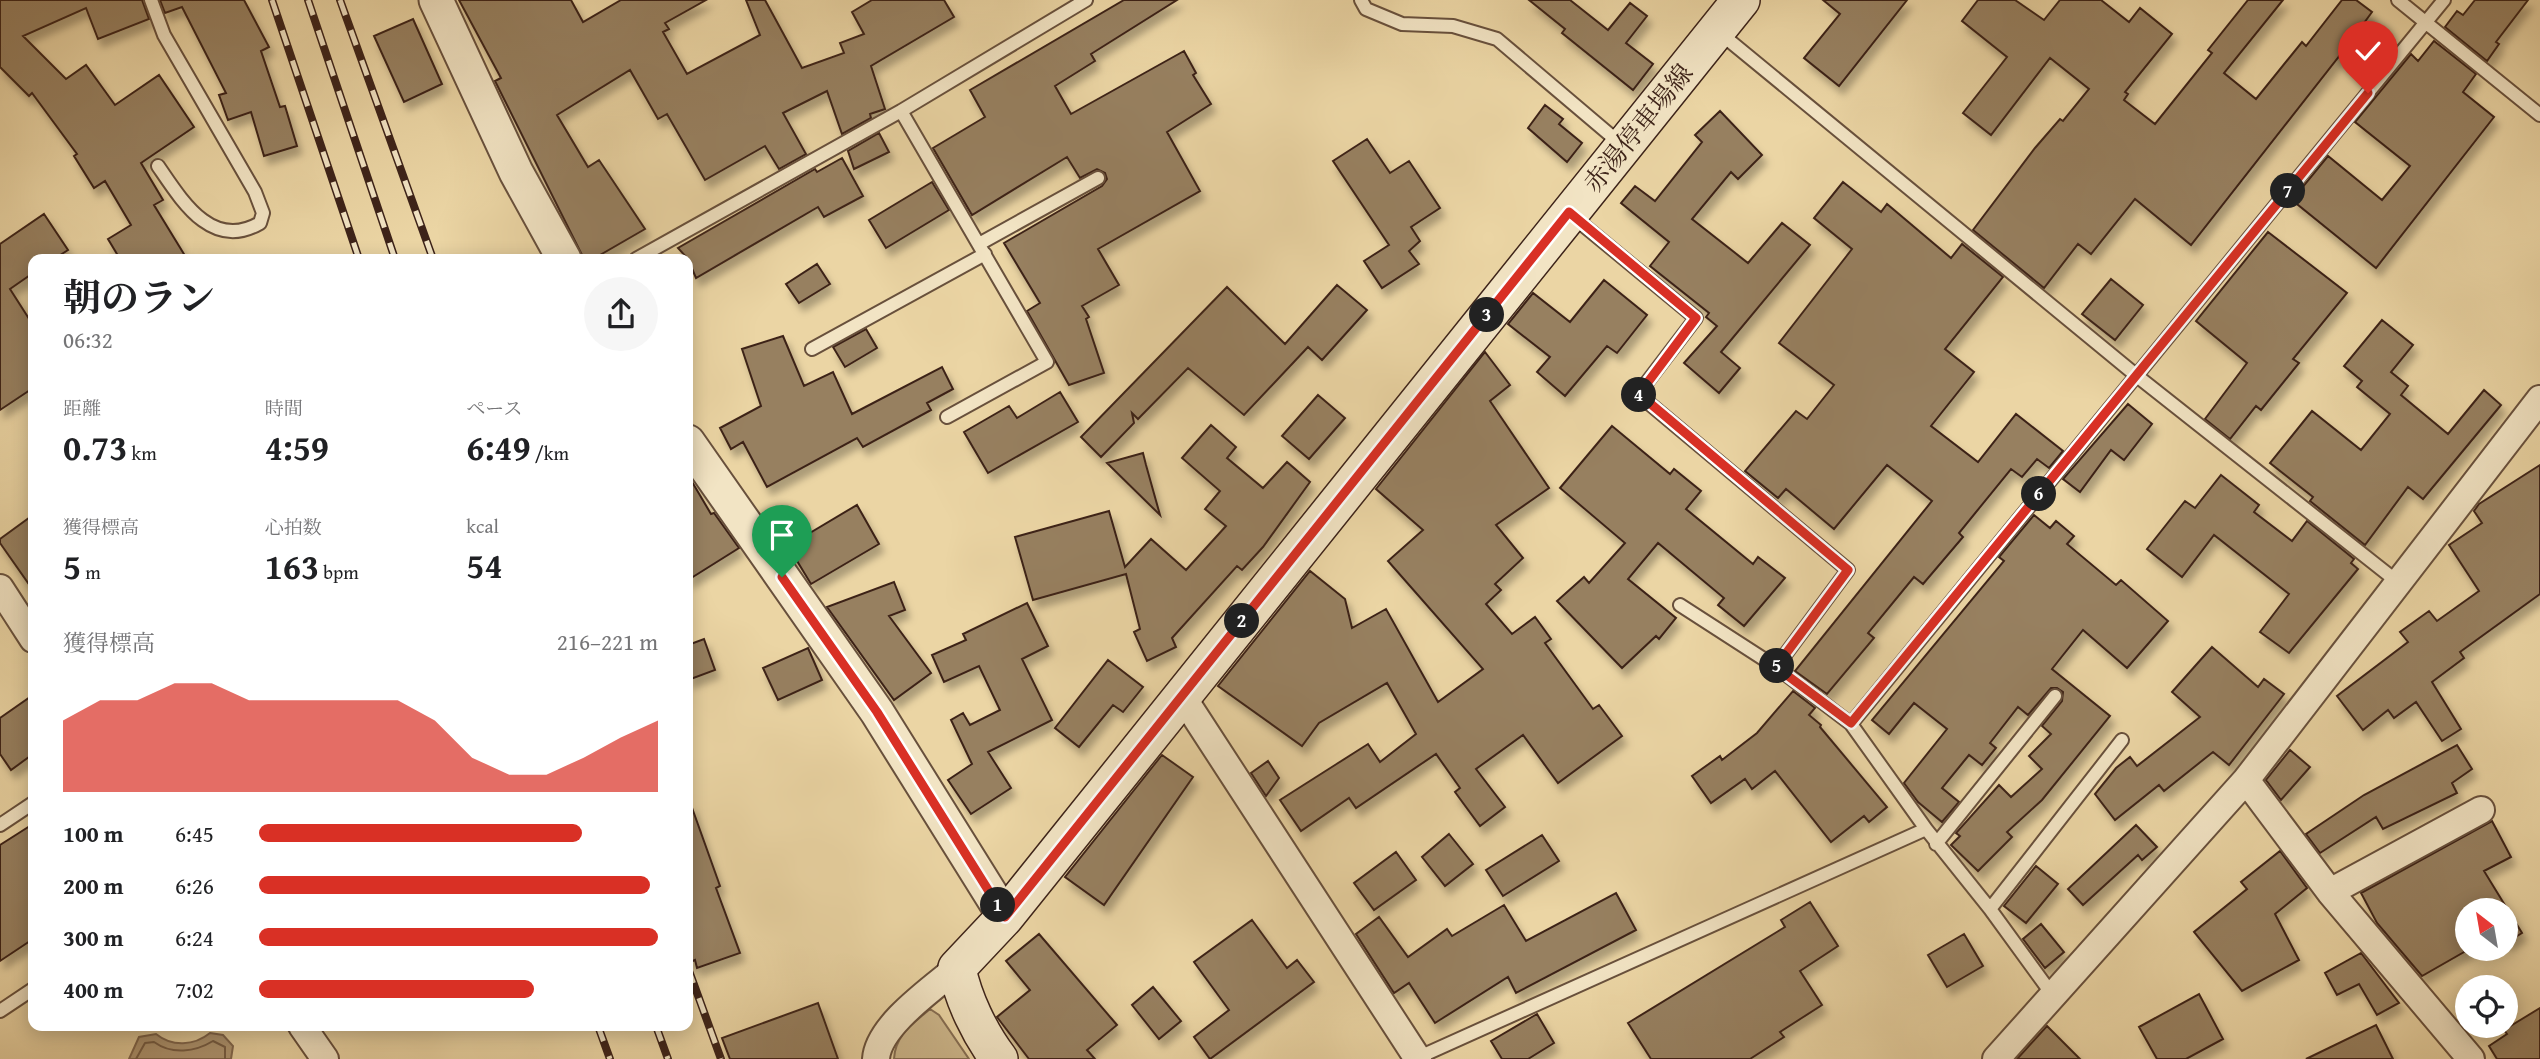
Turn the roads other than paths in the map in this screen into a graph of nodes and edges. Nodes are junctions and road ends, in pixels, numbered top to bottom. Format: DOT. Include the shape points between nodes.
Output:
graph roads {
  1 [pos="150,0"];
  2 [pos="436,0"];
  3 [pos="1086,0"];
  4 [pos="1361,0"];
  5 [pos="1741,0"];
  6 [pos="2398,0"];
  7 [pos="2444,0"];
  8 [pos="2426,22"];
  9 [pos="1716,30"];
  10 [pos="901,111"];
  11 [pos="2540,115"];
  12 [pos="1625,148"];
  13 [pos="158,166"];
  14 [pos="1098,178"];
  15 [pos="1569,212"];
  16 [pos="982,249"];
  17 [pos="561,254"];
  18 [pos="645,254"];
  19 [pos="812,349"];
  20 [pos="2137,376"];
  21 [pos="2540,399"];
  22 [pos="947,417"];
  23 [pos="693,449"];
  24 [pos="2399,584"];
  25 [pos="0,588"];
  26 [pos="1680,605"];
  27 [pos="28,631"];
  28 [pos="1776,667"];
  29 [pos="1182,696"];
  30 [pos="2055,696"];
  31 [pos="1851,723"];
  32 [pos="2122,740"];
  33 [pos="2246,780"];
  34 [pos="28,806"];
  35 [pos="2482,810"];
  36 [pos="0,825"];
  37 [pos="1926,829"];
  38 [pos="1936,844"];
  39 [pos="2330,892"];
  40 [pos="1990,909"];
  41 [pos="1005,917"];
  42 [pos="957,968"];
  43 [pos="28,992"];
  44 [pos="2054,997"];
  45 [pos="0,1011"];
  46 [pos="305,1031"];
  47 [pos="325,1059"];
  48 [pos="876,1059"];
  49 [pos="999,1059"];
  50 [pos="1417,1059"];
  51 [pos="1996,1059"];
  52 [pos="2471,1059"];
  1 -- 13 [label="lane" via="164,35 255,192 263,213 260,223 241,232 214,230 189,207"];
  2 -- 17 [label="street" via="516,172"];
  3 -- 10 [label="lane"];
  4 -- 12 [label="lane" via="1366,9 1402,24 1453,26 1497,39"];
  5 -- 9 [label="main road, 赤湯停車場線"];
  6 -- 8 [label="lane"];
  7 -- 8 [label="lane"];
  8 -- 11 [label="lane"];
  8 -- 20 [label="lane"];
  9 -- 12 [label="main road, 赤湯停車場線"];
  9 -- 20 [label="lane"];
  10 -- 16 [label="lane"];
  10 -- 18 [label="lane"];
  12 -- 15 [label="main road, 赤湯停車場線"];
  14 -- 16 [label="lane"];
  15 -- 28 [label="lane" via="1696,318 1639,394 1848,570"];
  15 -- 29 [label="main road, 赤湯停車場線"];
  16 -- 19 [label="lane"];
  16 -- 22 [label="lane" via="1047,362"];
  20 -- 24 [label="lane"];
  20 -- 31 [label="lane"];
  21 -- 24 [label="street"];
  23 -- 41 [label="street" via="877,712"];
  24 -- 33 [label="street"];
  25 -- 27 [label="street"];
  26 -- 28 [label="lane"];
  28 -- 31 [label="lane"];
  29 -- 41 [label="main road, 赤湯停車場線"];
  29 -- 50 [label="street"];
  30 -- 38 [label="lane"];
  31 -- 37 [label="lane"];
  32 -- 40 [label="lane"];
  33 -- 39 [label="street"];
  33 -- 44 [label="street"];
  34 -- 36 [label="lane"];
  35 -- 39 [label="street"];
  37 -- 38 [label="lane"];
  37 -- 50 [label="lane"];
  38 -- 40 [label="lane"];
  39 -- 52 [label="street"];
  40 -- 44 [label="lane"];
  41 -- 42 [label="main road, 赤湯停車場線"];
  42 -- 48 [label="street" via="893,1025 877,1045"];
  42 -- 49 [label="main road" via="960,985"];
  43 -- 45 [label="lane"];
  44 -- 51 [label="street"];
  46 -- 47 [label="street"];
}
